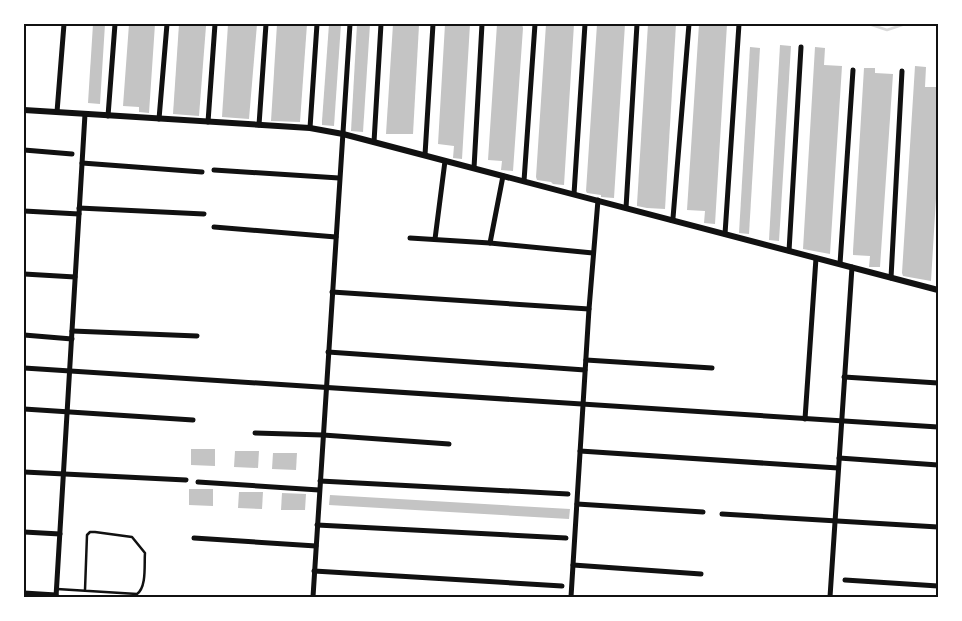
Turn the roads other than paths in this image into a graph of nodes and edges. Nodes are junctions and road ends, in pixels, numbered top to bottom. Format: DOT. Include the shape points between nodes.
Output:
graph roads {
  1 [pos="64,24"];
  2 [pos="115,24"];
  3 [pos="166,24"];
  4 [pos="215,24"];
  5 [pos="266,24"];
  6 [pos="317,24"];
  7 [pos="350,24"];
  8 [pos="382,24"];
  9 [pos="433,24"];
  10 [pos="482,24"];
  11 [pos="535,24"];
  12 [pos="585,24"];
  13 [pos="637,24"];
  14 [pos="689,24"];
  15 [pos="739,24"];
  16 [pos="802,47"];
  17 [pos="853,70"];
  18 [pos="902,71"];
  19 [pos="24,110"];
  20 [pos="57,112"];
  21 [pos="85,114"];
  22 [pos="108,116"];
  23 [pos="159,119"];
  24 [pos="208,122"];
  25 [pos="258,125"];
  26 [pos="310,128"];
  27 [pos="343,134"];
  28 [pos="374,142"];
  29 [pos="24,150"];
  30 [pos="72,154"];
  31 [pos="425,155"];
  32 [pos="445,161"];
  33 [pos="82,163"];
  34 [pos="474,168"];
  35 [pos="214,170"];
  36 [pos="202,172"];
  37 [pos="503,176"];
  38 [pos="339,178"];
  39 [pos="524,181"];
  40 [pos="574,194"];
  41 [pos="598,200"];
  42 [pos="626,208"];
  43 [pos="24,211"];
  44 [pos="79,211"];
  45 [pos="204,214"];
  46 [pos="671,220"];
  47 [pos="214,227"];
  48 [pos="725,234"];
  49 [pos="336,237"];
  50 [pos="410,238"];
  51 [pos="435,238"];
  52 [pos="490,243"];
  53 [pos="789,251"];
  54 [pos="593,253"];
  55 [pos="816,258"];
  56 [pos="840,264"];
  57 [pos="852,267"];
  58 [pos="24,274"];
  59 [pos="75,277"];
  60 [pos="891,278"];
  61 [pos="938,290"];
  62 [pos="332,292"];
  63 [pos="589,309"];
  64 [pos="72,330"];
  65 [pos="24,335"];
  66 [pos="197,336"];
  67 [pos="72,339"];
  68 [pos="328,352"];
  69 [pos="586,360"];
  70 [pos="24,368"];
  71 [pos="712,368"];
  72 [pos="585,370"];
  73 [pos="70,371"];
  74 [pos="844,376"];
  75 [pos="938,383"];
  76 [pos="326,388"];
  77 [pos="583,405"];
  78 [pos="24,409"];
  79 [pos="67,412"];
  80 [pos="805,419"];
  81 [pos="193,420"];
  82 [pos="841,421"];
  83 [pos="938,428"];
  84 [pos="255,434"];
  85 [pos="323,435"];
  86 [pos="449,444"];
  87 [pos="580,451"];
  88 [pos="839,458"];
  89 [pos="938,465"];
  90 [pos="838,468"];
  91 [pos="24,472"];
  92 [pos="64,475"];
  93 [pos="186,480"];
  94 [pos="320,480"];
  95 [pos="198,482"];
  96 [pos="320,490"];
  97 [pos="568,494"];
  98 [pos="577,504"];
  99 [pos="702,512"];
  100 [pos="722,514"];
  101 [pos="835,521"];
  102 [pos="317,525"];
  103 [pos="938,527"];
  104 [pos="24,532"];
  105 [pos="60,534"];
  106 [pos="194,538"];
  107 [pos="566,538"];
  108 [pos="316,546"];
  109 [pos="572,565"];
  110 [pos="314,571"];
  111 [pos="702,574"];
  112 [pos="845,580"];
  113 [pos="562,586"];
  114 [pos="938,586"];
  115 [pos="57,589"];
  116 [pos="85,590"];
  117 [pos="24,593"];
  118 [pos="56,596"];
  119 [pos="313,597"];
  120 [pos="571,597"];
  121 [pos="830,597"];
  1 -- 20 [label="street"];
  2 -- 22 [label="street"];
  3 -- 23 [label="street"];
  4 -- 24 [label="street"];
  5 -- 25 [label="street"];
  6 -- 26 [label="street"];
  7 -- 27 [label="street"];
  8 -- 28 [label="street"];
  9 -- 31 [label="street"];
  10 -- 34 [label="street"];
  11 -- 39 [label="street"];
  12 -- 40 [label="street"];
  13 -- 42 [label="street"];
  14 -- 46 [label="street"];
  15 -- 48 [label="street"];
  16 -- 53 [label="street"];
  17 -- 56 [label="street"];
  18 -- 60 [label="street"];
  19 -- 20 [label="street"];
  20 -- 21 [label="street"];
  21 -- 22 [label="street"];
  21 -- 33 [label="street"];
  22 -- 23 [label="street"];
  23 -- 24 [label="street"];
  24 -- 25 [label="street"];
  25 -- 26 [label="street"];
  26 -- 27 [label="street"];
  27 -- 28 [label="street"];
  27 -- 38 [label="street"];
  28 -- 31 [label="street"];
  29 -- 30 [label="street"];
  31 -- 32 [label="street"];
  32 -- 34 [label="street"];
  32 -- 51 [label="street"];
  33 -- 36 [label="street"];
  33 -- 44 [label="street"];
  34 -- 37 [label="street"];
  35 -- 38 [label="street"];
  37 -- 39 [label="street"];
  37 -- 52 [label="street"];
  38 -- 49 [label="street"];
  39 -- 40 [label="street"];
  40 -- 41 [label="street"];
  41 -- 42 [label="street"];
  41 -- 54 [label="street"];
  42 -- 46 [label="street"];
  43 -- 44 [label="street"];
  44 -- 45 [label="street"];
  44 -- 59 [label="street"];
  46 -- 48 [label="street"];
  47 -- 49 [label="street"];
  48 -- 53 [label="street"];
  49 -- 62 [label="street"];
  50 -- 51 [label="street"];
  51 -- 52 [label="street"];
  52 -- 54 [label="street"];
  53 -- 55 [label="street"];
  54 -- 63 [label="street"];
  55 -- 56 [label="street"];
  55 -- 80 [label="street"];
  56 -- 57 [label="street"];
  57 -- 60 [label="street"];
  57 -- 74 [label="street"];
  58 -- 59 [label="street"];
  59 -- 64 [label="street"];
  60 -- 61 [label="street"];
  62 -- 63 [label="street"];
  62 -- 68 [label="street"];
  63 -- 69 [label="street"];
  64 -- 66 [label="street"];
  64 -- 67 [label="street"];
  65 -- 67 [label="street"];
  67 -- 73 [label="street"];
  68 -- 72 [label="street"];
  68 -- 76 [label="street"];
  69 -- 71 [label="street"];
  69 -- 72 [label="street"];
  70 -- 73 [label="street"];
  72 -- 77 [label="street"];
  73 -- 76 [label="street"];
  73 -- 79 [label="street"];
  74 -- 75 [label="street"];
  74 -- 82 [label="street"];
  76 -- 77 [label="street"];
  76 -- 85 [label="street"];
  77 -- 80 [label="street"];
  77 -- 87 [label="street"];
  78 -- 79 [label="street"];
  79 -- 81 [label="street"];
  79 -- 92 [label="street"];
  80 -- 82 [label="street"];
  82 -- 83 [label="street"];
  82 -- 88 [label="street"];
  84 -- 85 [label="street"];
  85 -- 86 [label="street"];
  85 -- 94 [label="street"];
  87 -- 90 [label="street"];
  87 -- 98 [label="street"];
  88 -- 89 [label="street"];
  88 -- 90 [label="street"];
  90 -- 101 [label="street"];
  91 -- 92 [label="street"];
  92 -- 93 [label="street"];
  92 -- 105 [label="street"];
  94 -- 96 [label="street"];
  94 -- 97 [label="street"];
  95 -- 96 [label="street"];
  96 -- 102 [label="street"];
  98 -- 99 [label="street"];
  98 -- 109 [label="street"];
  100 -- 101 [label="street"];
  101 -- 103 [label="street"];
  101 -- 121 [label="street"];
  102 -- 107 [label="street"];
  102 -- 108 [label="street"];
  104 -- 105 [label="street"];
  105 -- 115 [label="street"];
  106 -- 108 [label="street"];
  108 -- 110 [label="street"];
  109 -- 111 [label="street"];
  109 -- 120 [label="street"];
  110 -- 113 [label="street"];
  110 -- 119 [label="street"];
  112 -- 114 [label="street"];
  115 -- 116 [label="lane"];
  115 -- 118 [label="street"];
  116 -- 116 [label="lane" via="141,592 145,553 132,537 95,532 87,535"];
  117 -- 118 [label="street"];
}
